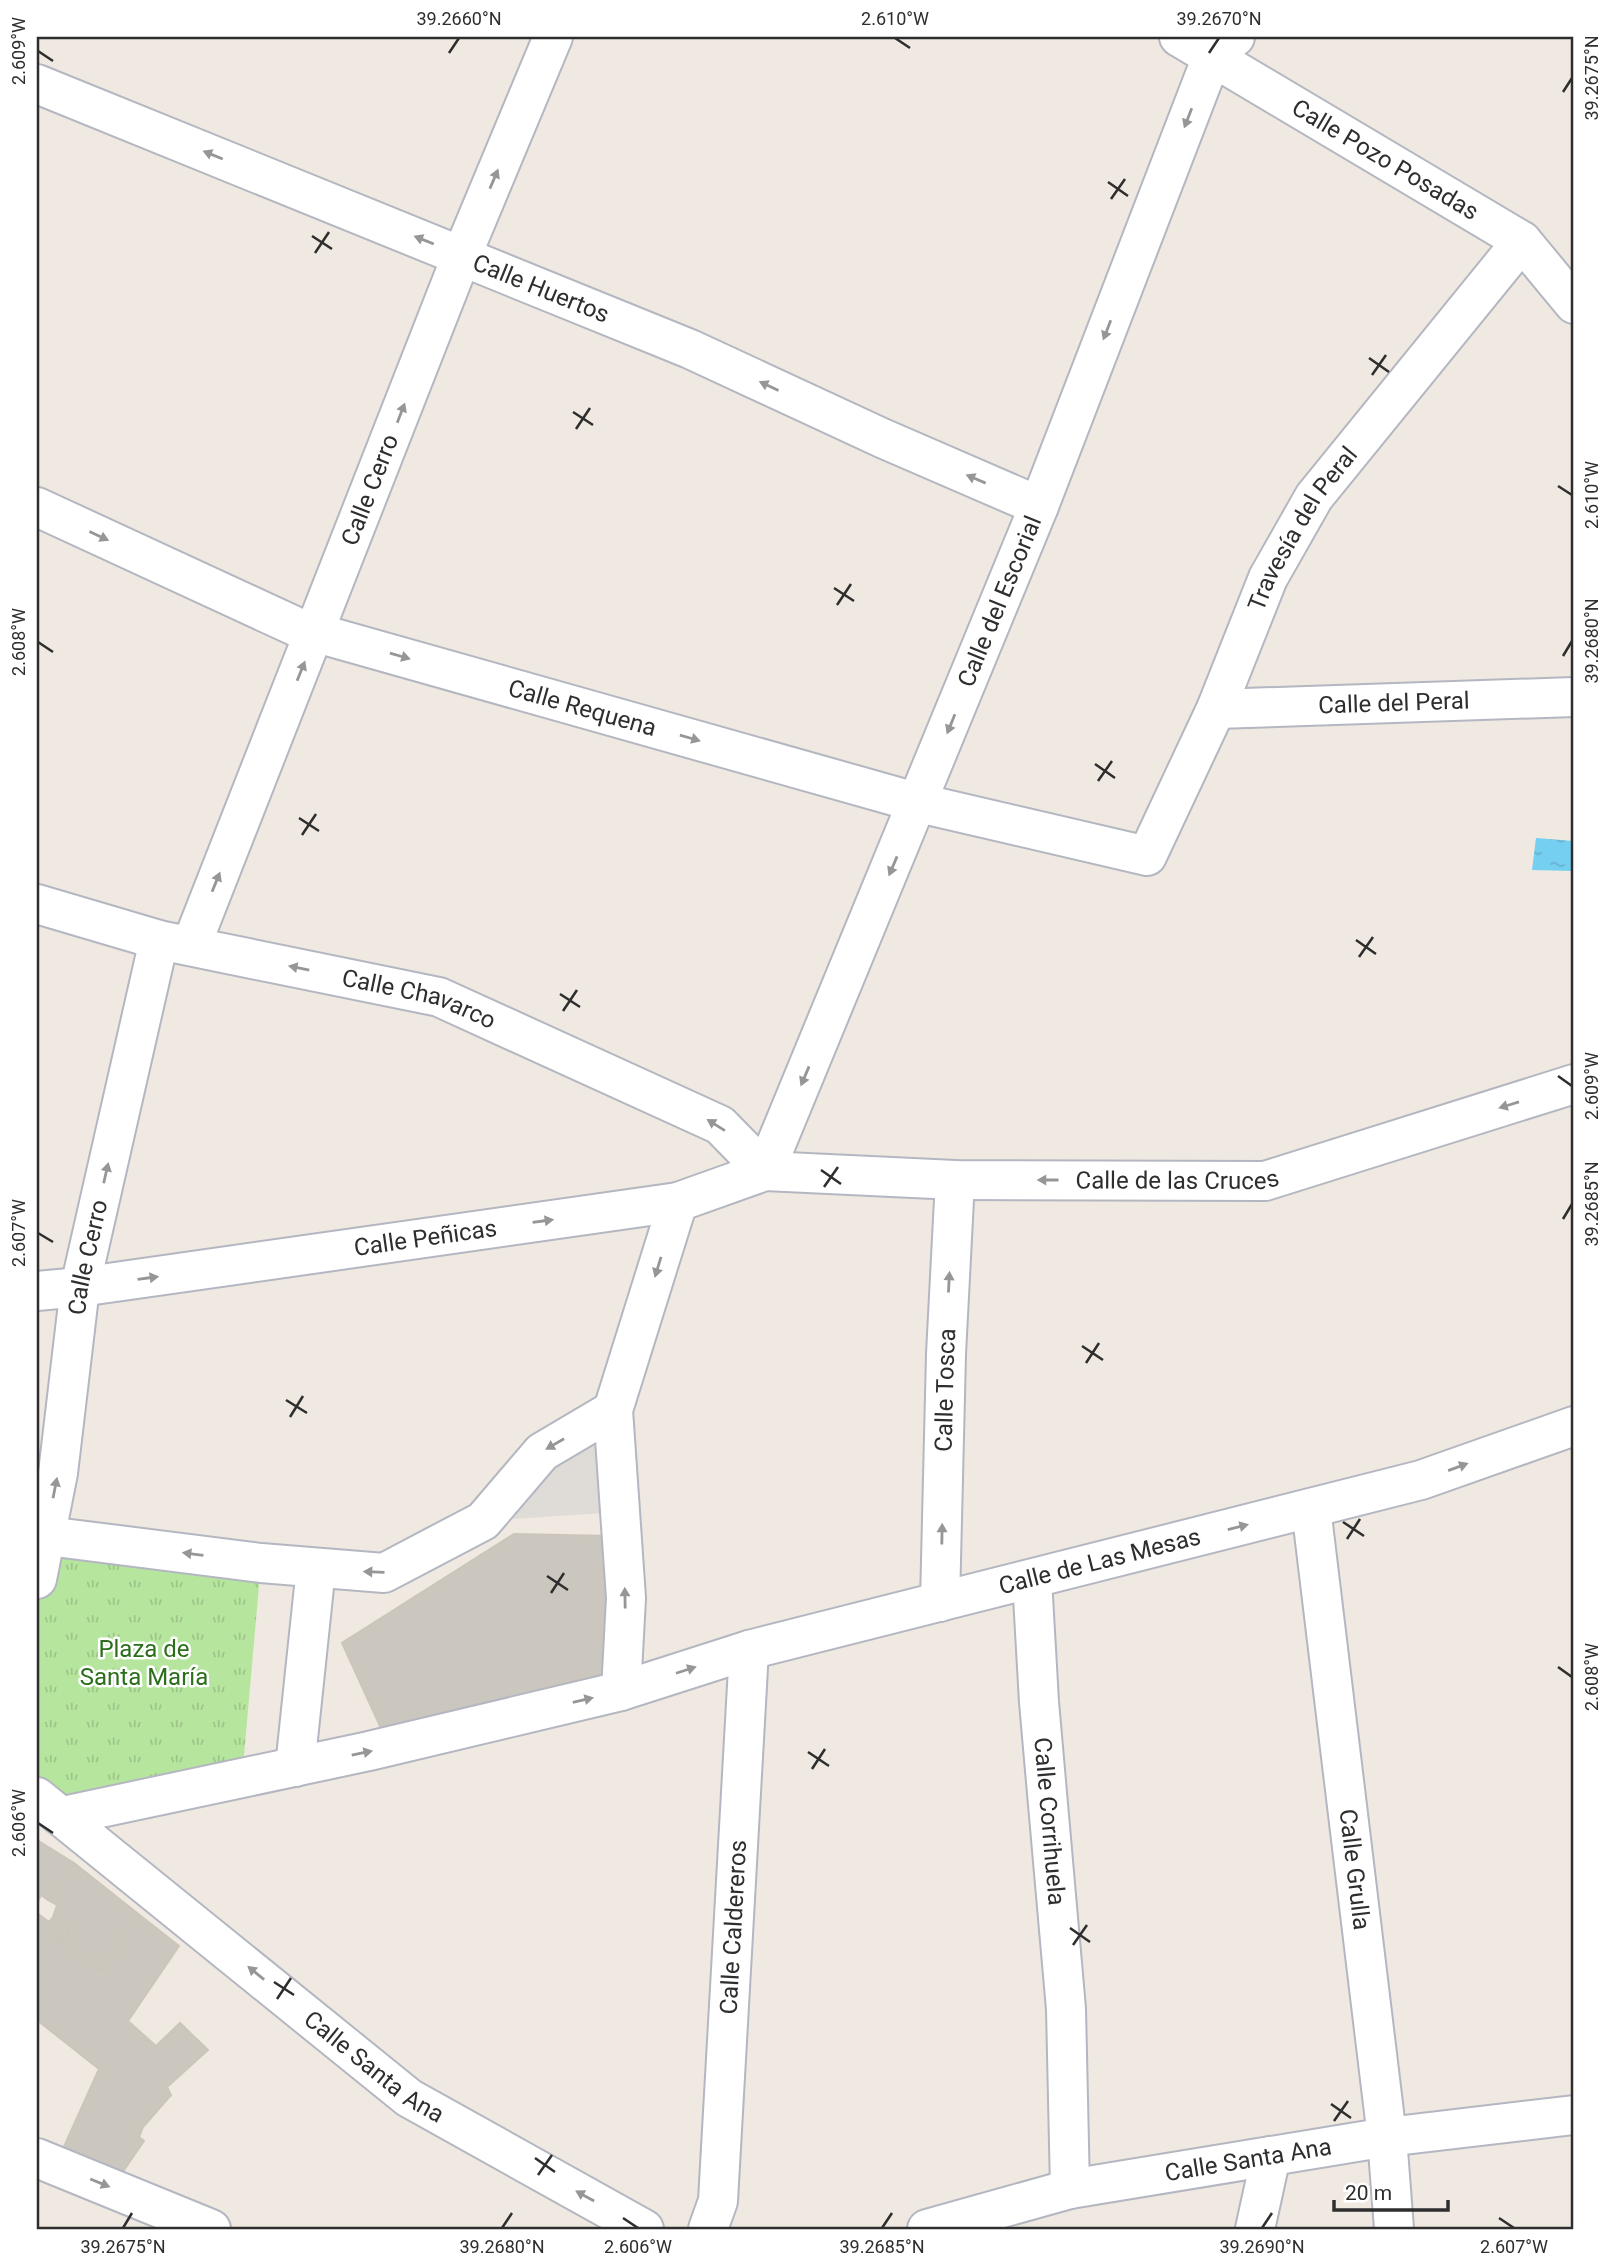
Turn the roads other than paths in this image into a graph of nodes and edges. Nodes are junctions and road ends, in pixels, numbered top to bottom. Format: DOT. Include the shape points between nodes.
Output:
graph roads {
  1 [pos="553,37"];
  2 [pos="1180,37"];
  3 [pos="1224,46"];
  4 [pos="37,84"];
  5 [pos="1522,241"];
  6 [pos="462,255"];
  7 [pos="1574,304"];
  8 [pos="1039,506"];
  9 [pos="37,507"];
  10 [pos="316,633"];
  11 [pos="1574,697"];
  12 [pos="1216,709"];
  13 [pos="919,803"];
  14 [pos="1147,856"];
  15 [pos="37,904"];
  16 [pos="175,943"];
  17 [pos="1574,1084"];
  18 [pos="765,1171"];
  19 [pos="955,1180"];
  20 [pos="678,1202"];
  21 [pos="80,1287"];
  22 [pos="37,1291"];
  23 [pos="614,1410"];
  24 [pos="1574,1426"];
  25 [pos="1311,1508"];
  26 [pos="47,1536"];
  27 [pos="316,1567"];
  28 [pos="37,1579"];
  29 [pos="1032,1579"];
  30 [pos="940,1602"];
  31 [pos="749,1650"];
  32 [pos="621,1691"];
  33 [pos="295,1767"];
  34 [pos="50,1807"];
  35 [pos="1574,2115"];
  36 [pos="1387,2137"];
  37 [pos="1271,2156"];
  38 [pos="37,2158"];
  39 [pos="1070,2189"];
  40 [pos="713,2215"];
  41 [pos="211,2229"];
  42 [pos="644,2229"];
  43 [pos="927,2229"];
  44 [pos="1255,2229"];
  45 [pos="1394,2229"];
  6 -- 1 [label="street, Calle Cerro, one-way"];
  2 -- 3 [label="street, Calle Pozo Posadas"];
  3 -- 5 [label="street, Calle Pozo Posadas"];
  3 -- 8 [label="street, Calle del Escorial, one-way"];
  6 -- 4 [label="street, Calle Huertos, one-way"];
  5 -- 7 [label="street, Calle Pozo Posadas"];
  5 -- 12 [label="street, Travesía del Peral" via="1314,497 1268,578"];
  8 -- 6 [label="street, Calle Huertos, one-way" via="690,349"];
  10 -- 6 [label="street, Calle Cerro, one-way"];
  8 -- 13 [label="street, Calle del Escorial, one-way"];
  9 -- 10 [label="street, Calle Requena, one-way"];
  10 -- 13 [label="street, Calle Requena, one-way"];
  16 -- 10 [label="street, Calle Cerro, one-way"];
  11 -- 12 [label="street, Calle del Peral"];
  12 -- 14 [label="street, Travesía del Peral"];
  13 -- 14 [label="street, Calle Requena"];
  13 -- 18 [label="street, Calle del Escorial, one-way"];
  15 -- 16 [label="street, Calle Chavarco"];
  18 -- 16 [label="street, Calle Chavarco, one-way" via="720,1125 439,997"];
  21 -- 16 [label="street, Calle Cerro, one-way"];
  17 -- 19 [label="street, Calle de las Cruces, one-way" via="1265,1181"];
  18 -- 19 [label="street, Calle de las Cruces"];
  18 -- 20 [label="street, Calle Peñicas"];
  30 -- 19 [label="street, Calle Tosca, one-way"];
  21 -- 20 [label="street, Calle Peñicas, one-way"];
  20 -- 23 [label="street, one-way"];
  21 -- 22 [label="street, Calle Peñicas"];
  26 -- 21 [label="street, Calle Cerro, one-way"];
  23 -- 27 [label="street, one-way" via="542,1452 483,1521 384,1573"];
  32 -- 23 [label="street, one-way" via="626,1598"];
  25 -- 24 [label="street, Calle de Las Mesas, one-way" via="1421,1480"];
  29 -- 25 [label="street, Calle de Las Mesas, one-way"];
  25 -- 36 [label="street, Calle Grulla"];
  27 -- 26 [label="street, one-way"];
  26 -- 28 [label="street, Calle Cerro"];
  27 -- 33 [label="street"];
  29 -- 30 [label="street, Calle de Las Mesas"];
  29 -- 39 [label="street, Calle Corrihuela" via="1066,2009"];
  30 -- 31 [label="street, Calle de Las Mesas"];
  32 -- 31 [label="street, Calle de Las Mesas, one-way"];
  31 -- 40 [label="street, Calle Caldereros"];
  33 -- 32 [label="street, one-way"];
  33 -- 34 [label="street"];
  42 -- 34 [label="street, Calle Santa Ana, one-way" via="409,2098"];
  35 -- 36 [label="street, Calle Santa Ana"];
  36 -- 37 [label="street, Calle Santa Ana"];
  36 -- 45 [label="street, Calle Grulla"];
  37 -- 39 [label="street, Calle Santa Ana"];
  37 -- 44 [label="street"];
  38 -- 41 [label="street, one-way"];
  39 -- 43 [label="street, Calle Santa Ana"];
}
